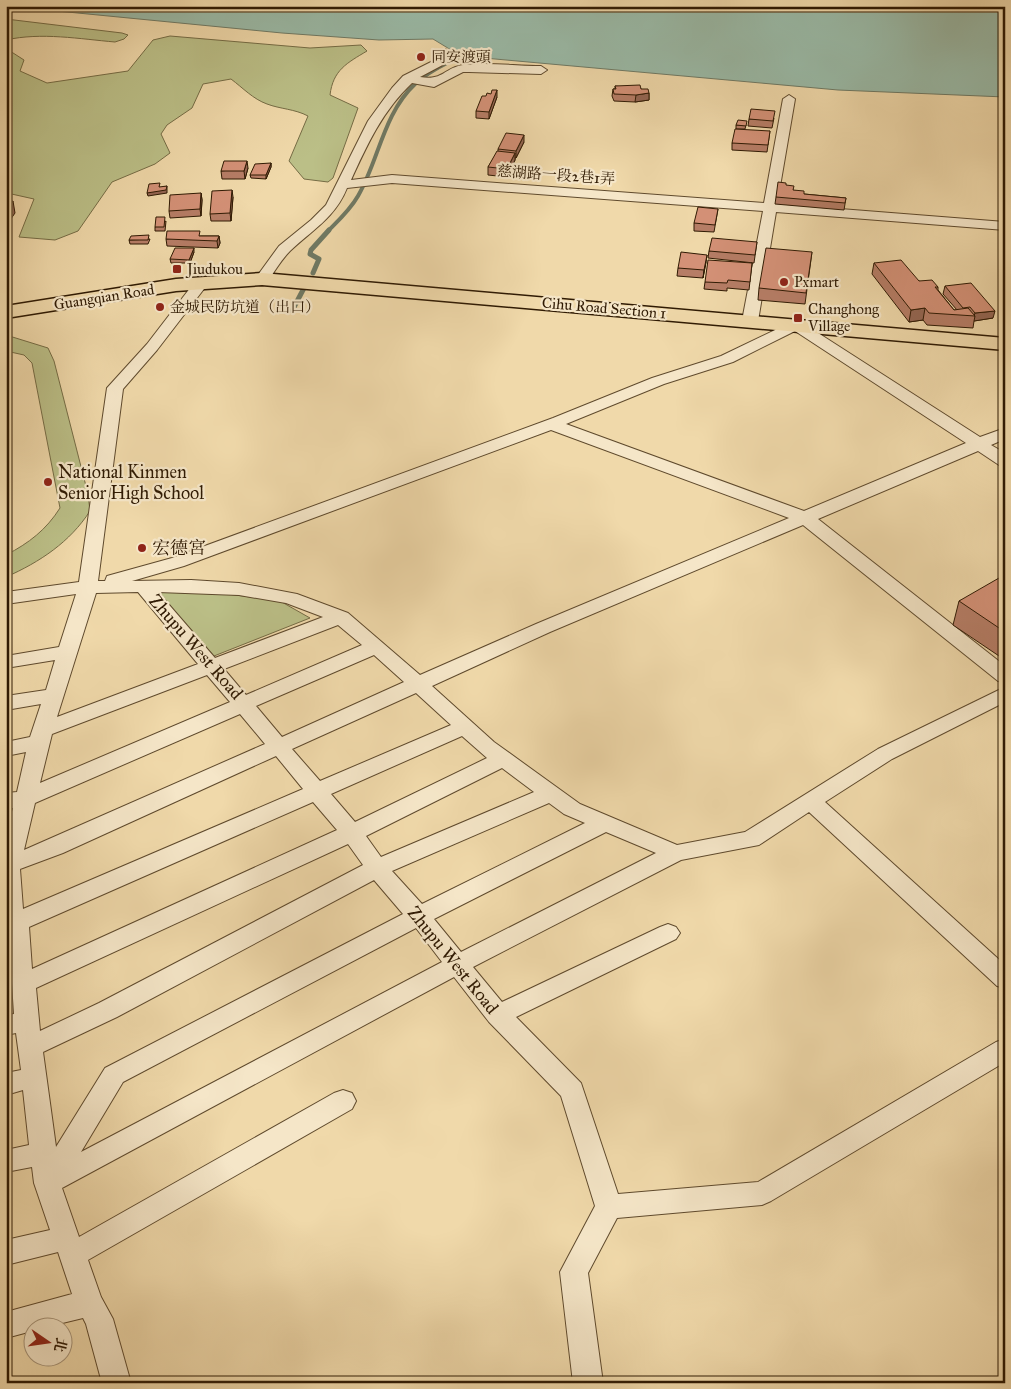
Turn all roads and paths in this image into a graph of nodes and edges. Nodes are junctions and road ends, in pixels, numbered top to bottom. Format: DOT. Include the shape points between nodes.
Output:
graph roads {
  1 [pos="445,52"];
  2 [pos="541,70"];
  3 [pos="409,79"];
  4 [pos="788,99"];
  5 [pos="347,184"];
  6 [pos="769,208"];
  7 [pos="1005,226"];
  8 [pos="262,279"];
  9 [pos="202,282"];
  10 [pos="6,312"];
  11 [pos="750,321"];
  12 [pos="796,325"];
  13 [pos="1005,344"];
  14 [pos="551,424"];
  15 [pos="1005,433"];
  16 [pos="978,444"];
  17 [pos="1005,461"];
  18 [pos="806,518"];
  19 [pos="88,587"];
  20 [pos="144,587"];
  21 [pos="6,598"];
  22 [pos="341,618"];
  23 [pos="376,647"];
  24 [pos="68,652"];
  25 [pos="6,662"];
  26 [pos="212,666"];
  27 [pos="1005,676"];
  28 [pos="417,683"];
  29 [pos="1005,694"];
  30 [pos="54,695"];
  31 [pos="6,703"];
  32 [pos="243,703"];
  33 [pos="465,727"];
  34 [pos="41,736"];
  35 [pos="281,747"];
  36 [pos="6,749"];
  37 [pos="503,759"];
  38 [pos="318,791"];
  39 [pos="551,794"];
  40 [pos="16,799"];
  41 [pos="810,801"];
  42 [pos="605,823"];
  43 [pos="352,833"];
  44 [pos="10,853"];
  45 [pos="676,853"];
  46 [pos="377,868"];
  47 [pos="12,914"];
  48 [pos="419,916"];
  49 [pos="668,934"];
  50 [pos="456,964"];
  51 [pos="17,971"];
  52 [pos="1005,979"];
  53 [pos="498,1015"];
  54 [pos="16,1023"];
  55 [pos="30,1047"];
  56 [pos="1005,1050"];
  57 [pos="34,1077"];
  58 [pos="6,1084"];
  59 [pos="343,1101"];
  60 [pos="43,1153"];
  61 [pos="6,1161"];
  62 [pos="47,1183"];
  63 [pos="609,1207"];
  64 [pos="69,1246"];
  65 [pos="6,1253"];
  66 [pos="89,1303"];
  67 [pos="6,1325"];
  68 [pos="117,1383"];
  69 [pos="588,1383"];
  1 -- 3 [label="street" via="448,58"];
  2 -- 3 [label="street" via="469,68 435,82"];
  3 -- 5 [label="street" via="388,99 375,120"];
  4 -- 6 [label="street"];
  5 -- 6 [label="street, 慈湖路一段2巷1弄" via="392,179"];
  5 -- 8 [label="street" via="314,225 282,251"];
  6 -- 7 [label="street, 慈湖路一段2巷1弄"];
  6 -- 11 [label="street"];
  8 -- 9 [label="main road, Cihu Road Section 1"];
  8 -- 11 [label="main road, Cihu Road Section 1"];
  9 -- 10 [label="main road, Guangqian Road"];
  9 -- 19 [label="street" via="152,347 115,388"];
  11 -- 12 [label="main road, Cihu Road Section 1"];
  12 -- 13 [label="main road, Cihu Road Section 1"];
  12 -- 14 [label="street" via="727,359 658,381"];
  12 -- 16 [label="street"];
  14 -- 18 [label="street"];
  14 -- 19 [label="street" via="178,562"];
  15 -- 16 [label="street"];
  16 -- 17 [label="street"];
  16 -- 18 [label="street"];
  18 -- 27 [label="street"];
  18 -- 28 [label="street"];
  19 -- 20 [label="street"];
  19 -- 21 [label="street"];
  19 -- 24 [label="street"];
  20 -- 22 [label="street" via="239,589 290,598"];
  20 -- 26 [label="street, Zhupu West Road"];
  22 -- 23 [label="street"];
  22 -- 26 [label="street"];
  23 -- 28 [label="street"];
  23 -- 32 [label="street"];
  24 -- 25 [label="street"];
  24 -- 30 [label="street"];
  26 -- 32 [label="street, Zhupu West Road"];
  26 -- 34 [label="street"];
  28 -- 33 [label="street"];
  28 -- 35 [label="street"];
  29 -- 41 [label="street" via="885,754"];
  30 -- 31 [label="street"];
  30 -- 34 [label="street"];
  32 -- 35 [label="street, Zhupu West Road"];
  32 -- 40 [label="street"];
  33 -- 37 [label="street"];
  33 -- 38 [label="street"];
  34 -- 36 [label="street"];
  34 -- 40 [label="street"];
  35 -- 38 [label="street, Zhupu West Road"];
  35 -- 44 [label="street" via="55,847"];
  37 -- 39 [label="street"];
  37 -- 43 [label="street"];
  38 -- 43 [label="street, Zhupu West Road"];
  38 -- 47 [label="street"];
  39 -- 42 [label="street" via="572,809"];
  39 -- 46 [label="street"];
  40 -- 44 [label="street"];
  41 -- 45 [label="street" via="751,839"];
  41 -- 52 [label="street"];
  42 -- 45 [label="street"];
  42 -- 48 [label="street"];
  43 -- 46 [label="street, Zhupu West Road"];
  43 -- 51 [label="street"];
  44 -- 47 [label="street" via="8,872"];
  45 -- 50 [label="street"];
  46 -- 48 [label="street, Zhupu West Road"];
  46 -- 55 [label="street"];
  47 -- 51 [label="street"];
  48 -- 50 [label="street, Zhupu West Road"];
  48 -- 62 [label="street" via="114,1075"];
  49 -- 53 [label="street"];
  50 -- 53 [label="street, Zhupu West Road"];
  50 -- 62 [label="street"];
  51 -- 54 [label="street"];
  53 -- 63 [label="street, Zhupu West Road" via="572,1091"];
  54 -- 55 [label="street"];
  55 -- 57 [label="street"];
  56 -- 63 [label="street" via="762,1193"];
  57 -- 58 [label="street"];
  57 -- 60 [label="street"];
  59 -- 64 [label="street"];
  60 -- 61 [label="street"];
  60 -- 62 [label="street"];
  62 -- 64 [label="street"];
  63 -- 69 [label="street" via="574,1272"];
  64 -- 65 [label="street"];
  64 -- 66 [label="street"];
  66 -- 67 [label="street"];
  66 -- 68 [label="street" via="99,1319"];
}
